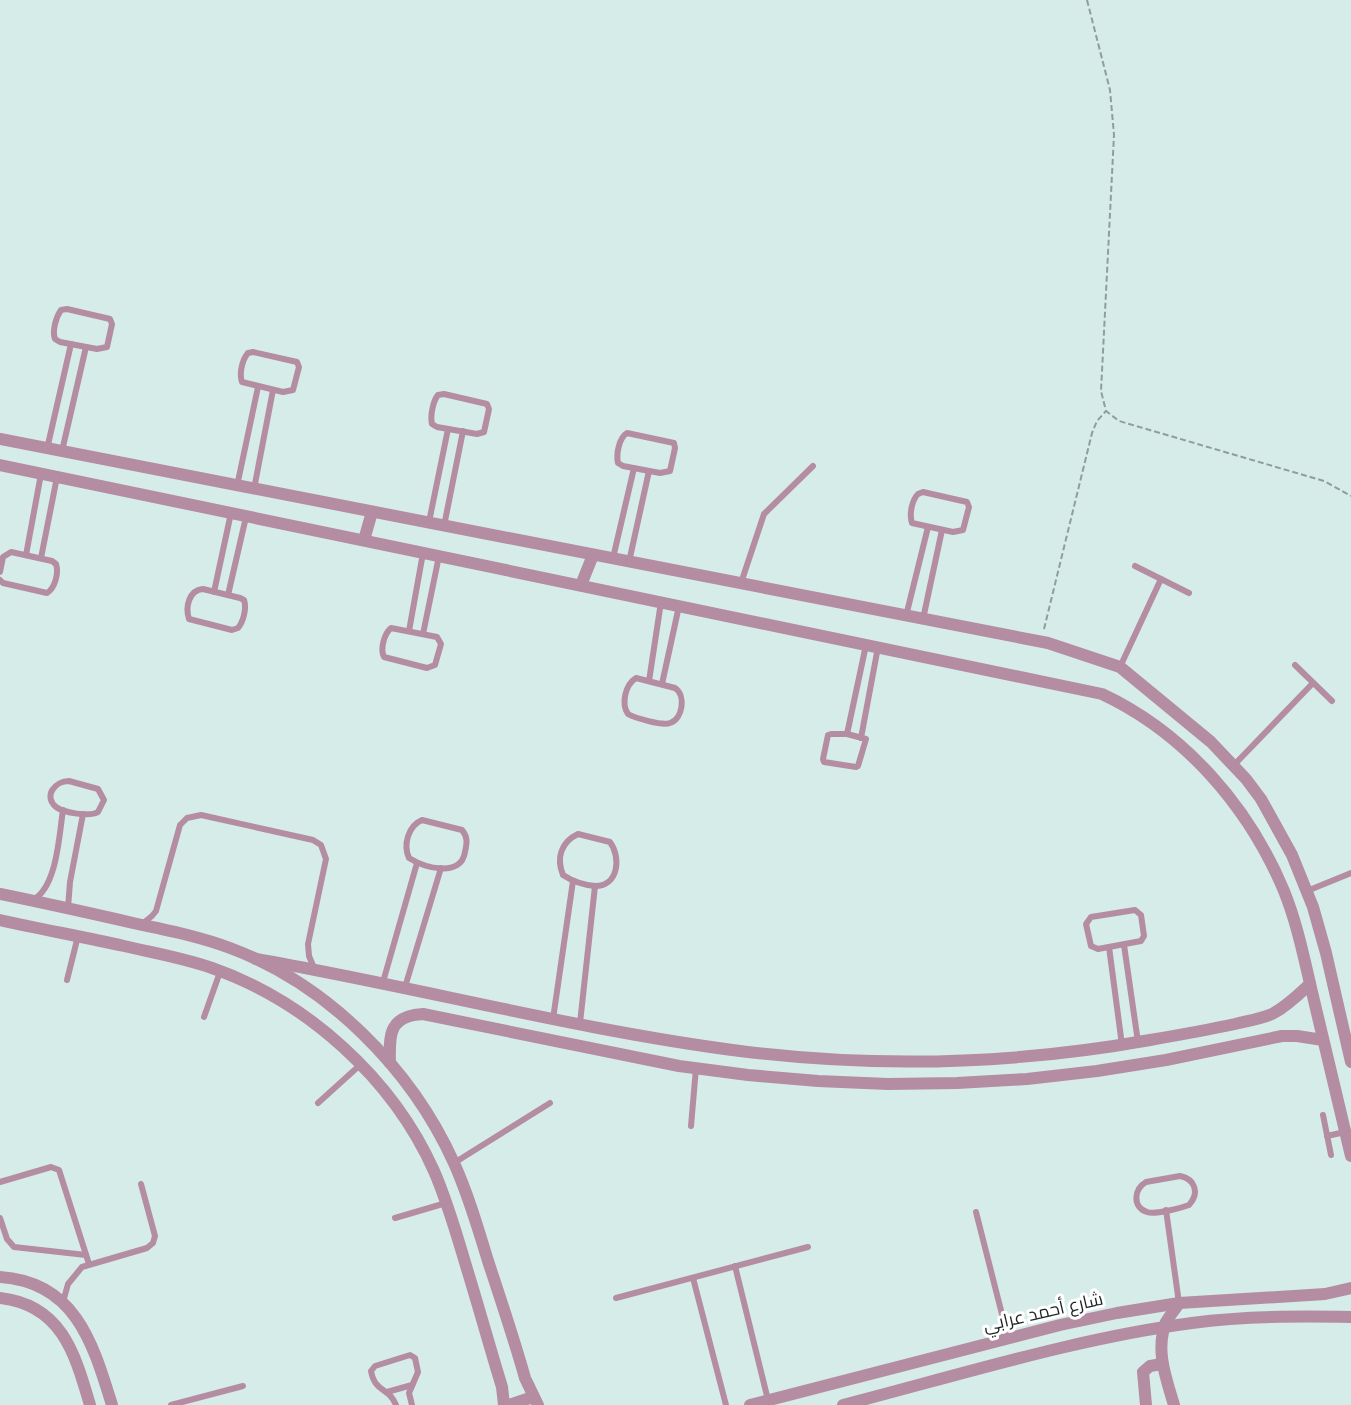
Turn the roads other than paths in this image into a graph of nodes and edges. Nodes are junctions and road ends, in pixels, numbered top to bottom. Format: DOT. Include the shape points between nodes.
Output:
graph roads {
  1 [pos="71,344"];
  2 [pos="86,347"];
  3 [pos="258,387"];
  4 [pos="273,390"];
  5 [pos="448,429"];
  6 [pos="463,431"];
  7 [pos="0,439"];
  8 [pos="47,449"];
  9 [pos="62,452"];
  10 [pos="0,465"];
  11 [pos="813,466"];
  12 [pos="634,468"];
  13 [pos="649,471"];
  14 [pos="42,473"];
  15 [pos="57,477"];
  16 [pos="237,486"];
  17 [pos="254,489"];
  18 [pos="372,512"];
  19 [pos="231,513"];
  20 [pos="247,516"];
  21 [pos="429,523"];
  22 [pos="444,526"];
  23 [pos="928,527"];
  24 [pos="942,530"];
  25 [pos="364,540"];
  26 [pos="424,553"];
  27 [pos="26,555"];
  28 [pos="593,555"];
  29 [pos="439,556"];
  30 [pos="41,558"];
  31 [pos="612,559"];
  32 [pos="629,562"];
  33 [pos="1135,567"];
  34 [pos="0,572"];
  35 [pos="1161,579"];
  36 [pos="0,580"];
  37 [pos="741,584"];
  38 [pos="581,585"];
  39 [pos="214,592"];
  40 [pos="1189,592"];
  41 [pos="228,595"];
  42 [pos="662,601"];
  43 [pos="679,606"];
  44 [pos="906,616"];
  45 [pos="923,619"];
  46 [pos="409,631"];
  47 [pos="423,634"];
  48 [pos="872,646"];
  49 [pos="1295,665"];
  50 [pos="1120,667"];
  51 [pos="650,681"];
  52 [pos="1313,683"];
  53 [pos="662,684"];
  54 [pos="1332,701"];
  55 [pos="847,734"];
  56 [pos="861,738"];
  57 [pos="1233,765"];
  58 [pos="63,810"];
  59 [pos="82,814"];
  60 [pos="1277,827"];
  61 [pos="1259,840"];
  62 [pos="417,863"];
  63 [pos="441,868"];
  64 [pos="1351,873"];
  65 [pos="573,881"];
  66 [pos="595,886"];
  67 [pos="1307,891"];
  68 [pos="0,894"];
  69 [pos="32,901"];
  70 [pos="68,908"];
  71 [pos="0,920"];
  72 [pos="141,924"];
  73 [pos="78,936"];
  74 [pos="1124,945"];
  75 [pos="1109,947"];
  76 [pos="256,958"];
  77 [pos="315,969"];
  78 [pos="220,971"];
  79 [pos="67,980"];
  80 [pos="383,982"];
  81 [pos="1310,984"];
  82 [pos="405,987"];
  83 [pos="204,1017"];
  84 [pos="554,1019"];
  85 [pos="580,1023"];
  86 [pos="613,1031"];
  87 [pos="1323,1040"];
  88 [pos="1138,1042"];
  89 [pos="1122,1045"];
  90 [pos="610,1053"];
  91 [pos="1351,1062"];
  92 [pos="390,1063"];
  93 [pos="361,1065"];
  94 [pos="696,1068"];
  95 [pos="318,1103"];
  96 [pos="550,1103"];
  97 [pos="1323,1115"];
  98 [pos="691,1126"];
  99 [pos="1345,1132"];
  100 [pos="1327,1136"];
  101 [pos="1331,1155"];
  102 [pos="1351,1156"];
  103 [pos="454,1162"];
  104 [pos="0,1182"];
  105 [pos="141,1184"];
  106 [pos="447,1203"];
  107 [pos="1166,1210"];
  108 [pos="976,1212"];
  109 [pos="0,1218"];
  110 [pos="394,1218"];
  111 [pos="808,1247"];
  112 [pos="86,1255"];
  113 [pos="88,1264"];
  114 [pos="735,1266"];
  115 [pos="0,1277"];
  116 [pos="693,1278"];
  117 [pos="1351,1288"];
  118 [pos="0,1298"];
  119 [pos="616,1298"];
  120 [pos="63,1302"];
  121 [pos="1179,1303"];
  122 [pos="1351,1317"];
  123 [pos="1060,1325"];
  124 [pos="1165,1327"];
  125 [pos="1008,1338"];
  126 [pos="1065,1347"];
  127 [pos="1162,1364"];
  128 [pos="412,1385"];
  129 [pos="243,1386"];
  130 [pos="387,1392"];
  131 [pos="768,1400"];
  132 [pos="536,1401"];
  133 [pos="90,1405"];
  134 [pos="112,1405"];
  135 [pos="171,1405"];
  136 [pos="396,1405"];
  137 [pos="412,1405"];
  138 [pos="507,1405"];
  139 [pos="726,1405"];
  140 [pos="750,1405"];
  141 [pos="843,1405"];
  142 [pos="1146,1405"];
  143 [pos="1174,1405"];
  1 -- 2 [label="lane"];
  1 -- 2 [label="lane" via="54,337 61,310 110,319 107,347"];
  1 -- 8 [label="lane"];
  2 -- 9 [label="lane"];
  3 -- 4 [label="lane"];
  3 -- 4 [label="lane" via="241,380 248,353 297,362 293,390"];
  3 -- 16 [label="lane"];
  4 -- 17 [label="lane"];
  5 -- 6 [label="lane"];
  5 -- 6 [label="lane" via="431,422 438,395 487,404 484,432"];
  5 -- 21 [label="lane"];
  6 -- 22 [label="lane"];
  7 -- 8 [label="street"];
  8 -- 9 [label="street"];
  9 -- 16 [label="street"];
  10 -- 14 [label="street"];
  11 -- 37 [label="lane" via="764,514"];
  12 -- 13 [label="lane"];
  12 -- 13 [label="lane" via="617,461 624,434 674,443 670,471"];
  12 -- 31 [label="lane"];
  13 -- 32 [label="lane"];
  14 -- 15 [label="street"];
  14 -- 27 [label="lane"];
  15 -- 19 [label="street"];
  15 -- 30 [label="lane"];
  16 -- 17 [label="street"];
  17 -- 18 [label="street"];
  18 -- 21 [label="street"];
  18 -- 25 [label="street"];
  19 -- 20 [label="street"];
  19 -- 39 [label="lane"];
  20 -- 25 [label="street"];
  20 -- 41 [label="lane"];
  21 -- 22 [label="street"];
  22 -- 28 [label="street"];
  23 -- 24 [label="lane"];
  23 -- 24 [label="lane" via="911,520 918,494 967,502 963,530"];
  23 -- 44 [label="lane"];
  24 -- 45 [label="lane"];
  25 -- 26 [label="street"];
  26 -- 29 [label="street"];
  26 -- 46 [label="lane"];
  27 -- 30 [label="lane"];
  27 -- 34 [label="lane" via="5,555"];
  28 -- 31 [label="street"];
  28 -- 38 [label="street"];
  29 -- 38 [label="street"];
  29 -- 47 [label="lane"];
  30 -- 36 [label="lane" via="57,566 50,592"];
  31 -- 32 [label="street"];
  32 -- 37 [label="street"];
  33 -- 35 [label="lane"];
  35 -- 40 [label="lane"];
  35 -- 50 [label="lane"];
  37 -- 44 [label="street"];
  38 -- 42 [label="street"];
  39 -- 41 [label="lane"];
  39 -- 41 [label="lane" via="193,591 189,619 232,630 238,628 245,603 240,597"];
  42 -- 43 [label="street"];
  42 -- 51 [label="lane"];
  43 -- 48 [label="street"];
  43 -- 53 [label="lane"];
  44 -- 45 [label="street"];
  45 -- 50 [label="street" via="1048,644"];
  46 -- 47 [label="lane"];
  46 -- 47 [label="lane" via="388,630 384,657 433,667 441,644 439,639"];
  48 -- 55 [label="lane"];
  48 -- 56 [label="lane"];
  48 -- 61 [label="street" via="1102,694 1129,707 1174,740 1213,777"];
  49 -- 52 [label="lane"];
  50 -- 57 [label="street" via="1192,725"];
  51 -- 53 [label="lane"];
  51 -- 53 [label="lane" via="636,678 630,683 626,711 631,716 667,724 677,719 682,698 678,689"];
  52 -- 54 [label="lane"];
  52 -- 57 [label="lane"];
  55 -- 56 [label="lane"];
  55 -- 56 [label="lane" via="828,735 824,762 856,767 866,741"];
  57 -- 60 [label="street" via="1261,799"];
  58 -- 59 [label="lane"];
  58 -- 59 [label="lane" via="51,798 59,782 95,787 103,796 103,804 94,814"];
  58 -- 69 [label="lane" via="51,879 41,896"];
  59 -- 70 [label="lane"];
  60 -- 61 [label="street"];
  60 -- 67 [label="street"];
  61 -- 81 [label="street" via="1284,893"];
  62 -- 63 [label="lane"];
  62 -- 63 [label="lane" via="409,858 406,848 416,822 462,830 467,842 464,859 454,868"];
  62 -- 80 [label="lane"];
  63 -- 82 [label="lane"];
  64 -- 67 [label="lane"];
  65 -- 66 [label="lane"];
  65 -- 66 [label="lane" via="563,875 559,862 565,843 579,834 610,842 616,850 615,873"];
  65 -- 84 [label="lane"];
  66 -- 85 [label="lane"];
  67 -- 91 [label="street"];
  68 -- 69 [label="street"];
  69 -- 70 [label="street"];
  70 -- 72 [label="street"];
  71 -- 73 [label="street"];
  72 -- 76 [label="street" via="209,940"];
  72 -- 77 [label="lane" via="156,911 180,825 191,816 313,840 321,845 326,859 308,944"];
  73 -- 78 [label="street"];
  73 -- 79 [label="lane"];
  74 -- 75 [label="lane"];
  74 -- 75 [label="lane" via="1143,938 1138,911 1088,919 1091,946"];
  74 -- 88 [label="lane"];
  75 -- 89 [label="lane"];
  76 -- 77 [label="street"];
  76 -- 92 [label="street" via="319,998"];
  77 -- 80 [label="street"];
  78 -- 83 [label="lane"];
  78 -- 93 [label="street" via="297,1011"];
  80 -- 82 [label="street"];
  81 -- 87 [label="street"];
  81 -- 88 [label="street" via="1282,1008 1265,1016"];
  82 -- 84 [label="street"];
  84 -- 85 [label="street"];
  85 -- 86 [label="street"];
  86 -- 89 [label="street" via="743,1051 873,1060 1002,1058"];
  86 -- 90 [label="street"];
  87 -- 94 [label="street" via="1282,1036 1097,1071 957,1083 818,1082"];
  87 -- 99 [label="street"];
  88 -- 89 [label="street"];
  90 -- 92 [label="street" via="423,1014 405,1017 392,1029"];
  90 -- 94 [label="street"];
  92 -- 103 [label="street" via="419,1100"];
  93 -- 95 [label="lane"];
  93 -- 106 [label="street" via="408,1124"];
  94 -- 98 [label="lane"];
  96 -- 103 [label="lane"];
  97 -- 100 [label="lane"];
  99 -- 100 [label="lane"];
  99 -- 102 [label="street"];
  100 -- 101 [label="lane"];
  103 -- 132 [label="street"];
  104 -- 112 [label="lane" via="51,1167 59,1170"];
  105 -- 113 [label="lane" via="155,1236 153,1243"];
  106 -- 110 [label="lane"];
  106 -- 138 [label="street"];
  107 -- 107 [label="lane" via="1193,1201 1195,1191 1188,1179 1180,1176 1146,1182 1138,1188 1136,1198 1141,1209 1151,1213"];
  107 -- 121 [label="lane"];
  108 -- 125 [label="lane"];
  109 -- 112 [label="lane" via="7,1239 14,1246"];
  111 -- 114 [label="lane"];
  112 -- 113 [label="lane"];
  113 -- 120 [label="lane" via="72,1277"];
  114 -- 116 [label="lane"];
  114 -- 131 [label="lane"];
  115 -- 120 [label="street" via="35,1285"];
  116 -- 119 [label="lane"];
  116 -- 139 [label="lane"];
  117 -- 121 [label="street, شارع أحمد عرابي" via="1317,1294"];
  118 -- 133 [label="street" via="30,1306 59,1329 78,1364"];
  120 -- 134 [label="street" via="91,1342"];
  121 -- 123 [label="street, شارع أحمد عرابي"];
  121 -- 124 [label="street"];
  122 -- 124 [label="street" via="1255,1317"];
  123 -- 125 [label="street, شارع أحمد عرابي"];
  123 -- 126 [label="street"];
  124 -- 126 [label="street"];
  124 -- 127 [label="street"];
  125 -- 131 [label="street, شارع أحمد عرابي"];
  126 -- 141 [label="street"];
  127 -- 142 [label="street" via="1143,1372"];
  127 -- 143 [label="street"];
  128 -- 130 [label="lane"];
  128 -- 130 [label="lane" via="418,1369 415,1358 409,1355 371,1369 375,1383"];
  128 -- 137 [label="lane"];
  129 -- 135 [label="lane"];
  130 -- 136 [label="lane"];
  131 -- 140 [label="street, شارع أحمد عرابي"];
  132 -- 138 [label="street"];
}
